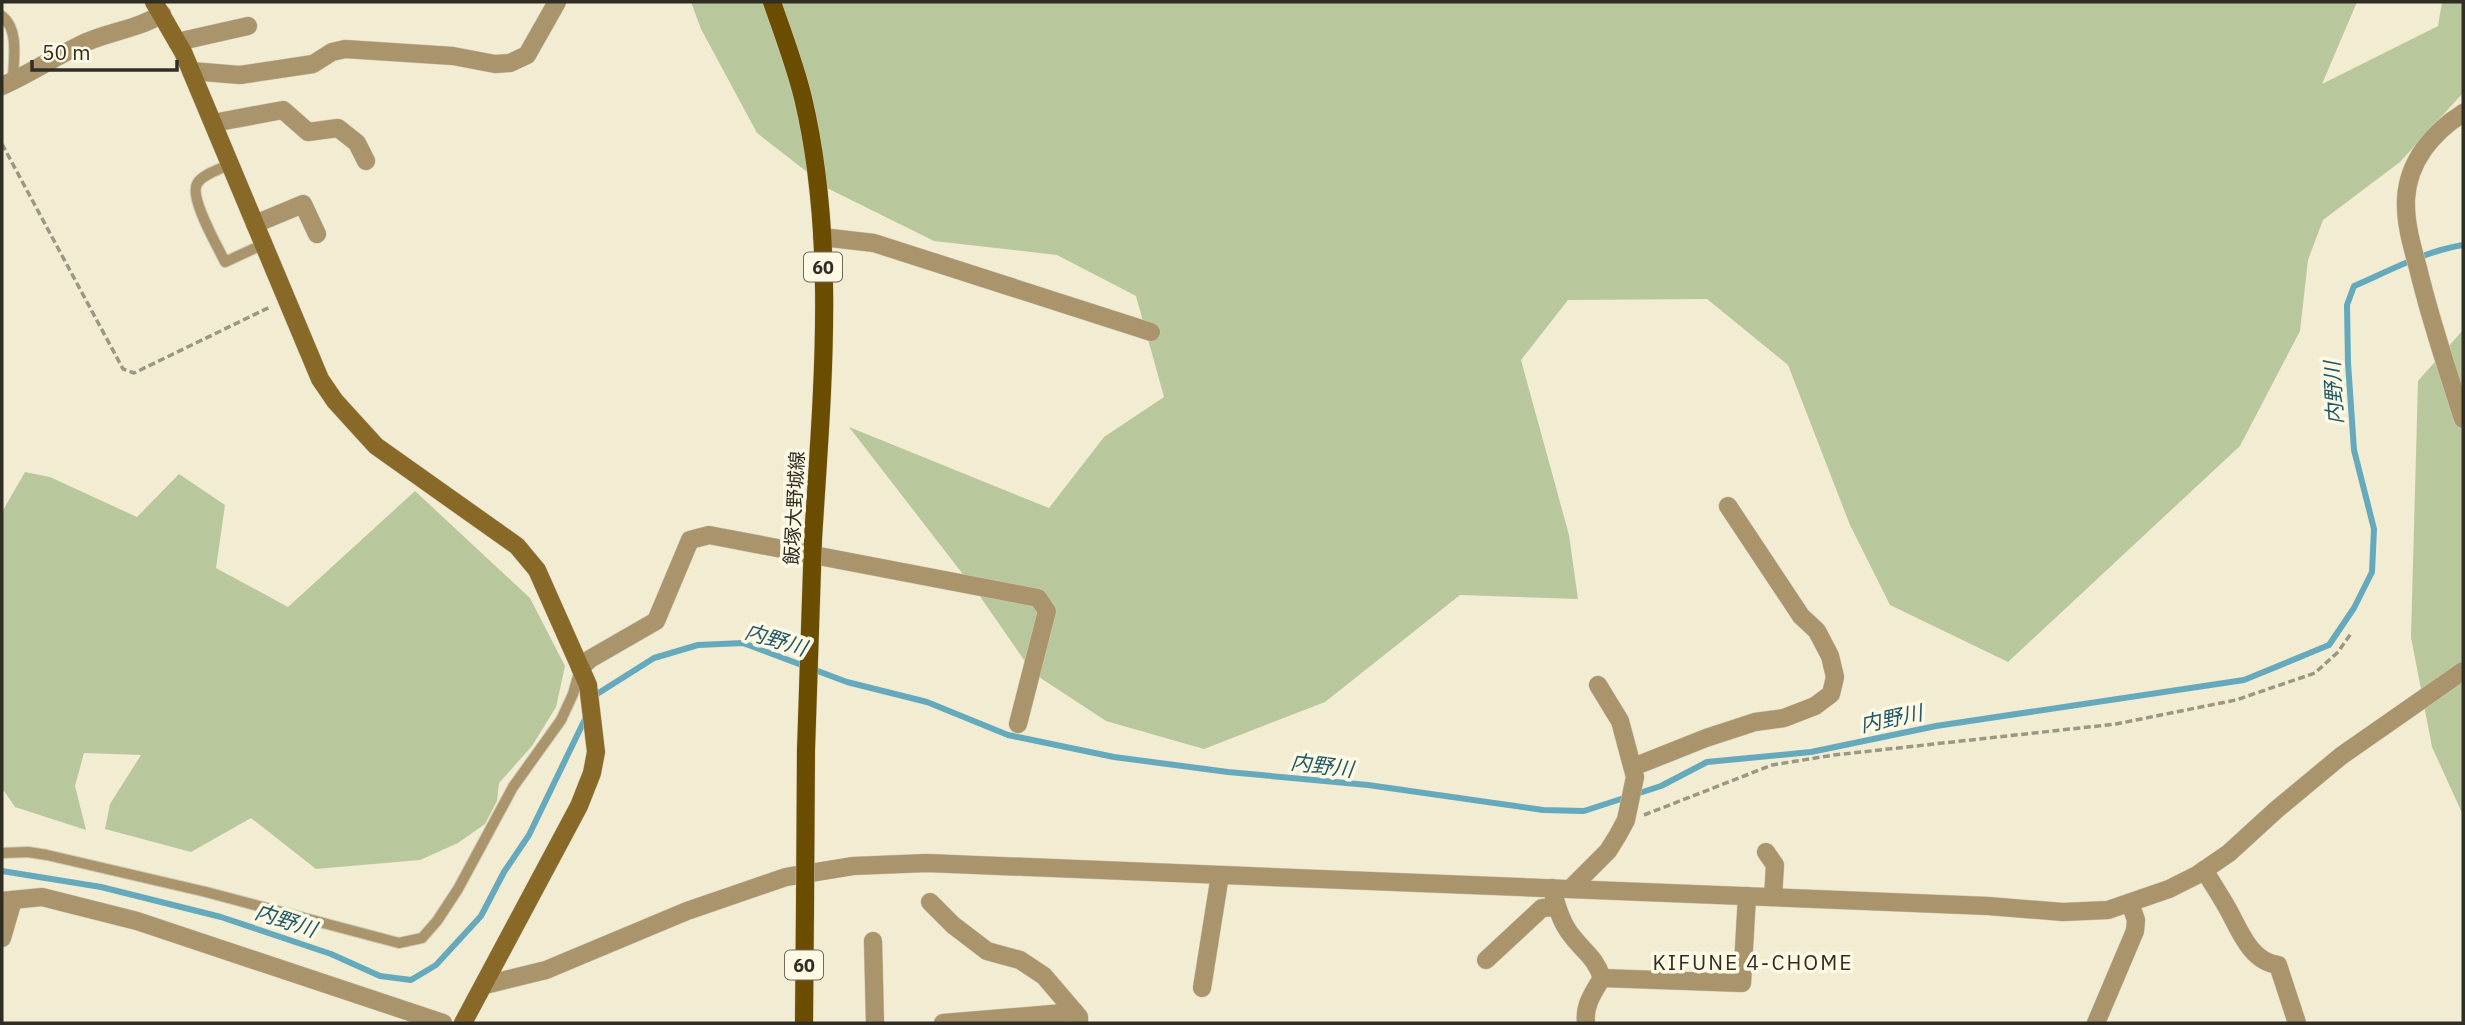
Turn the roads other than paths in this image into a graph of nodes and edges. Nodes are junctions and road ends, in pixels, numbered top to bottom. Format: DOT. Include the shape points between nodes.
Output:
graph roads {
  1 [pos="557,2"];
  2 [pos="772,2"];
  3 [pos="158,8"];
  4 [pos="2,16"];
  5 [pos="248,26"];
  6 [pos="177,42"];
  7 [pos="191,71"];
  8 [pos="7,84"];
  9 [pos="2463,113"];
  10 [pos="213,122"];
  11 [pos="366,161"];
  12 [pos="230,164"];
  13 [pos="256,224"];
  14 [pos="317,234"];
  15 [pos="822,237"];
  16 [pos="264,244"];
  17 [pos="1151,332"];
  18 [pos="2463,419"];
  19 [pos="1728,506"];
  20 [pos="580,668"];
  21 [pos="2463,671"];
  22 [pos="1598,685"];
  23 [pos="1018,724"];
  24 [pos="1634,772"];
  25 [pos="1766,852"];
  26 [pos="2,853"];
  27 [pos="2204,870"];
  28 [pos="1220,875"];
  29 [pos="1561,889"];
  30 [pos="1747,896"];
  31 [pos="1773,897"];
  32 [pos="7,900"];
  33 [pos="930,902"];
  34 [pos="2130,903"];
  35 [pos="1556,907"];
  36 [pos="2,938"];
  37 [pos="873,941"];
  38 [pos="1486,960"];
  39 [pos="1602,978"];
  40 [pos="485,985"];
  41 [pos="1202,988"];
  42 [pos="1077,1018"];
  43 [pos="443,1023"];
  44 [pos="463,1023"];
  45 [pos="804,1023"];
  46 [pos="876,1023"];
  47 [pos="943,1023"];
  48 [pos="1586,1023"];
  49 [pos="2096,1023"];
  50 [pos="2297,1023"];
  1 -- 7 [label="street" via="527,55 510,63 345,48 313,64 240,75"];
  2 -- 15 [label="main road, 飯塚大野城線 / 60" via="803,100"];
  3 -- 6 [label="street"];
  3 -- 8 [label="street" via="145,24 82,44"];
  4 -- 8 [label="lane" via="13,33"];
  5 -- 6 [label="street"];
  6 -- 7 [label="street"];
  7 -- 10 [label="street"];
  9 -- 18 [label="street" via="2443,126 2422,150 2406,198 2407,227"];
  10 -- 11 [label="street" via="283,110 309,132 338,128 357,143"];
  10 -- 12 [label="street"];
  12 -- 13 [label="street"];
  12 -- 16 [label="lane" via="202,178 195,197 225,262"];
  13 -- 14 [label="street" via="303,204"];
  13 -- 16 [label="street"];
  15 -- 17 [label="street" via="874,243"];
  15 -- 45 [label="main road, 飯塚大野城線 / 60, bridge" via="822,371 806,776"];
  16 -- 20 [label="street" via="320,379 335,401 376,446 517,546 537,570"];
  19 -- 24 [label="street" via="1801,616 1817,631 1835,677 1831,694 1784,718 1706,737"];
  20 -- 23 [label="street" via="656,621 690,540 709,535 1038,598 1047,611"];
  20 -- 26 [label="lane" via="561,719 513,787 458,889 422,938 400,943 61,858"];
  20 -- 40 [label="street" via="588,685 596,747 592,773"];
  21 -- 27 [label="street" via="2342,756"];
  22 -- 24 [label="street" via="1620,721"];
  24 -- 29 [label="street" via="1625,822 1608,851"];
  25 -- 31 [label="street" via="1775,865"];
  27 -- 34 [label="street"];
  27 -- 50 [label="street" via="2252,950 2278,965"];
  28 -- 29 [label="street"];
  28 -- 40 [label="street" via="927,863 853,866 756,886 546,970"];
  28 -- 41 [label="street"];
  29 -- 30 [label="street"];
  29 -- 35 [label="street"];
  30 -- 31 [label="street"];
  30 -- 39 [label="street" via="1742,983"];
  31 -- 34 [label="street" via="2063,912 2108,910"];
  32 -- 36 [label="street"];
  32 -- 43 [label="street" via="42,898 137,921"];
  33 -- 42 [label="street" via="987,951 1020,960 1044,976"];
  34 -- 49 [label="street" via="2135,931"];
  35 -- 38 [label="street" via="1542,908"];
  35 -- 39 [label="street" via="1570,934 1597,962"];
  37 -- 46 [label="street"];
  39 -- 48 [label="street" via="1590,997"];
  40 -- 44 [label="street"];
  42 -- 47 [label="street"];
}
